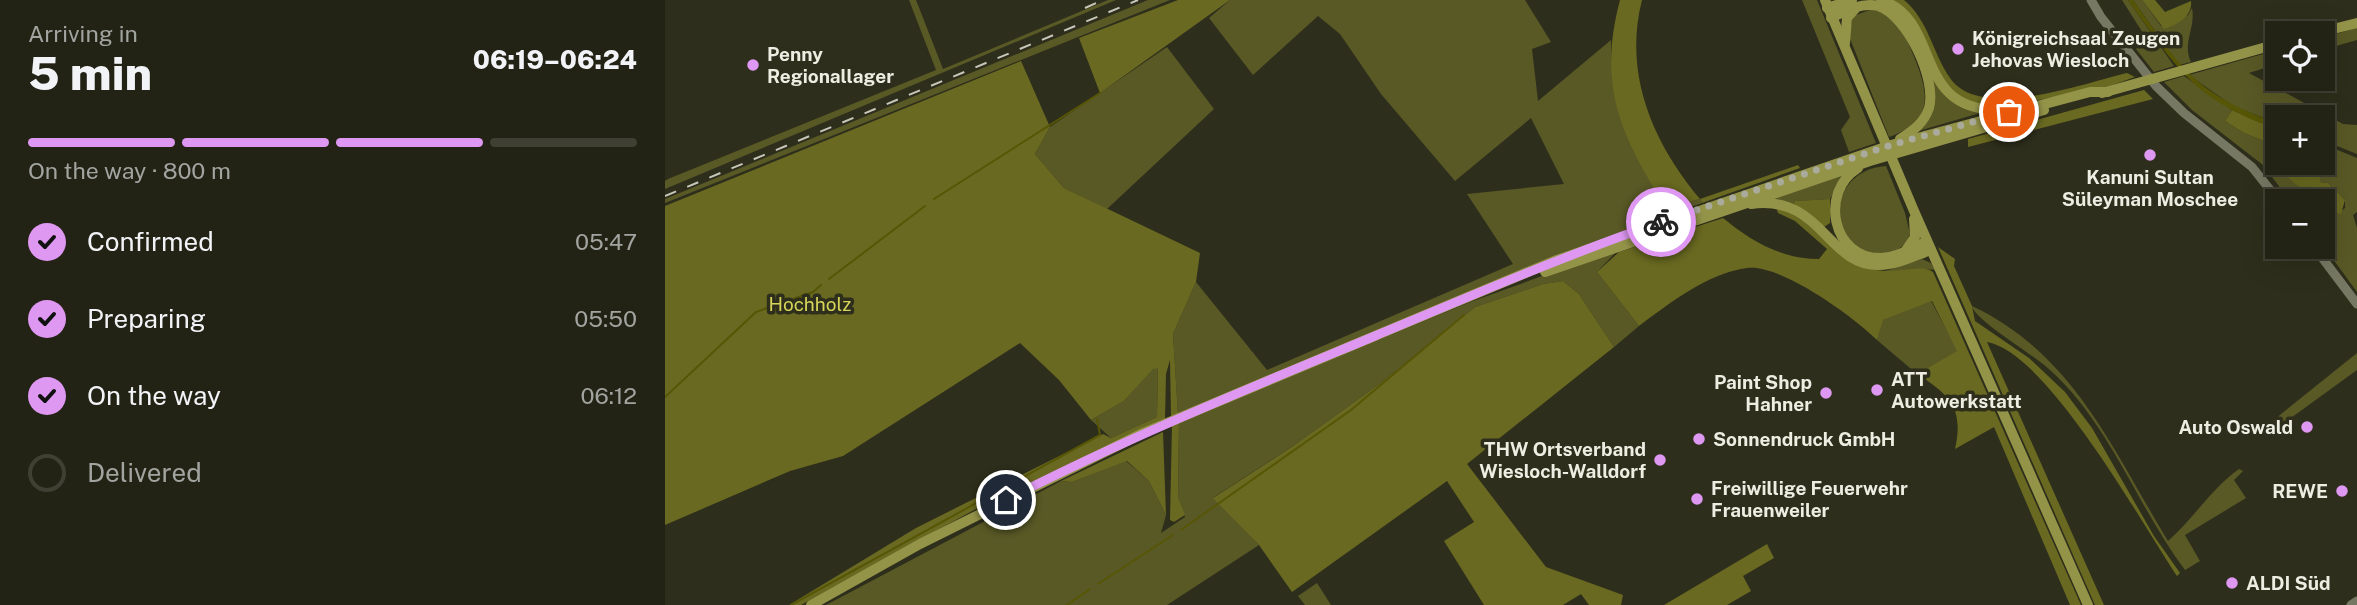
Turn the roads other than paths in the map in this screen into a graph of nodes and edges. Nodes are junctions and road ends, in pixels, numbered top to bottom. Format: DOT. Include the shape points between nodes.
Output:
graph roads {
  1 [pos="1881,0"];
  2 [pos="2091,0"];
  3 [pos="1854,4"];
  4 [pos="1828,9"];
  5 [pos="2357,23"];
  6 [pos="2335,28"];
  7 [pos="2265,47"];
  8 [pos="1846,54"];
  9 [pos="2108,92"];
  10 [pos="2009,112"];
  11 [pos="1891,145"];
  12 [pos="1870,161"];
  13 [pos="2269,189"];
  14 [pos="1730,206"];
  15 [pos="1914,211"];
  16 [pos="1929,246"];
  17 [pos="1904,252"];
  18 [pos="2323,259"];
  19 [pos="2357,304"];
  20 [pos="1374,336"];
  21 [pos="2357,601"];
  22 [pos="811,605"];
  23 [pos="2088,605"];
  24 [pos="2351,605"];
  1 -- 10 [label="main road" via="1907,17 1942,87 1955,99 1977,109"];
  2 -- 13 [label="street" via="2156,86 2252,167"];
  3 -- 4 [label="main road"];
  3 -- 8 [label="main road" via="1845,27"];
  3 -- 11 [label="main road" via="1879,7 1900,21 1929,81 1930,105 1925,117"];
  4 -- 8 [label="main road"];
  5 -- 6 [label="main road"];
  7 -- 9 [label="main road"];
  8 -- 15 [label="main road"];
  9 -- 10 [label="main road" via="2090,92"];
  9 -- 12 [label="main road"];
  10 -- 11 [label="main road"];
  11 -- 20 [label="main road" via="1605,242"];
  12 -- 14 [label="main road"];
  12 -- 17 [label="main road" via="1851,172 1837,192 1834,219 1839,233 1851,248 1871,257"];
  14 -- 16 [label="main road" via="1764,202 1789,206 1809,217 1844,252 1871,264 1893,263"];
  14 -- 20 [label="main road"];
  15 -- 16 [label="main road"];
  15 -- 17 [label="main road" via="1915,237"];
  16 -- 17 [label="main road"];
  16 -- 23 [label="main road"];
  18 -- 19 [label="street"];
  20 -- 22 [label="main road" via="1143,433 920,544"];
  21 -- 24 [label="street"];
}
